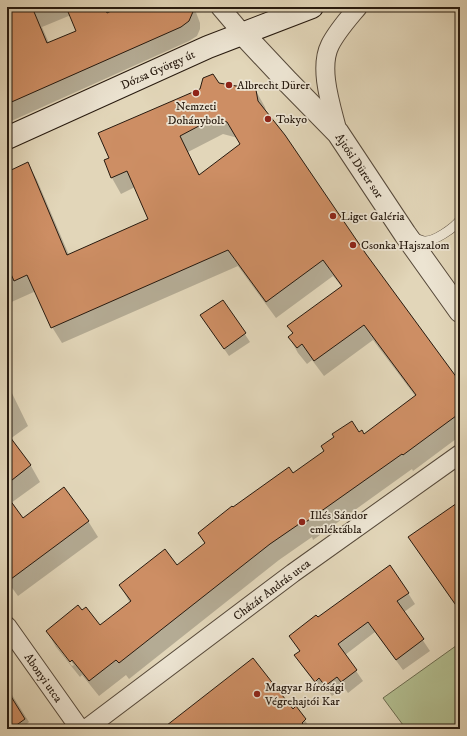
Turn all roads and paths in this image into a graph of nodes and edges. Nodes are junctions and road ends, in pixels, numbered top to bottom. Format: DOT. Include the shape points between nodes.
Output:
graph roads {
  1 [pos="220,7"];
  2 [pos="312,7"];
  3 [pos="358,7"];
  4 [pos="243,34"];
  5 [pos="338,133"];
  6 [pos="7,138"];
  7 [pos="460,220"];
  8 [pos="405,234"];
  9 [pos="460,311"];
  10 [pos="460,454"];
  11 [pos="7,626"];
  12 [pos="80,729"];
  13 [pos="86,729"];
  1 -- 4 [label="street"];
  2 -- 4 [label="street, Dózsa György út"];
  3 -- 5 [label="street" via="329,46 325,66 328,92"];
  4 -- 5 [label="street, Ajtósi Dürer sor"];
  4 -- 6 [label="street, Dózsa György út" via="196,52"];
  5 -- 8 [label="street, Ajtósi Dürer sor"];
  7 -- 8 [label="lane" via="434,239 424,241"];
  8 -- 9 [label="street, Ajtósi Dürer sor"];
  10 -- 13 [label="street, Cházár András utca" via="294,573"];
  11 -- 12 [label="street, Abonyi utca"];
}
